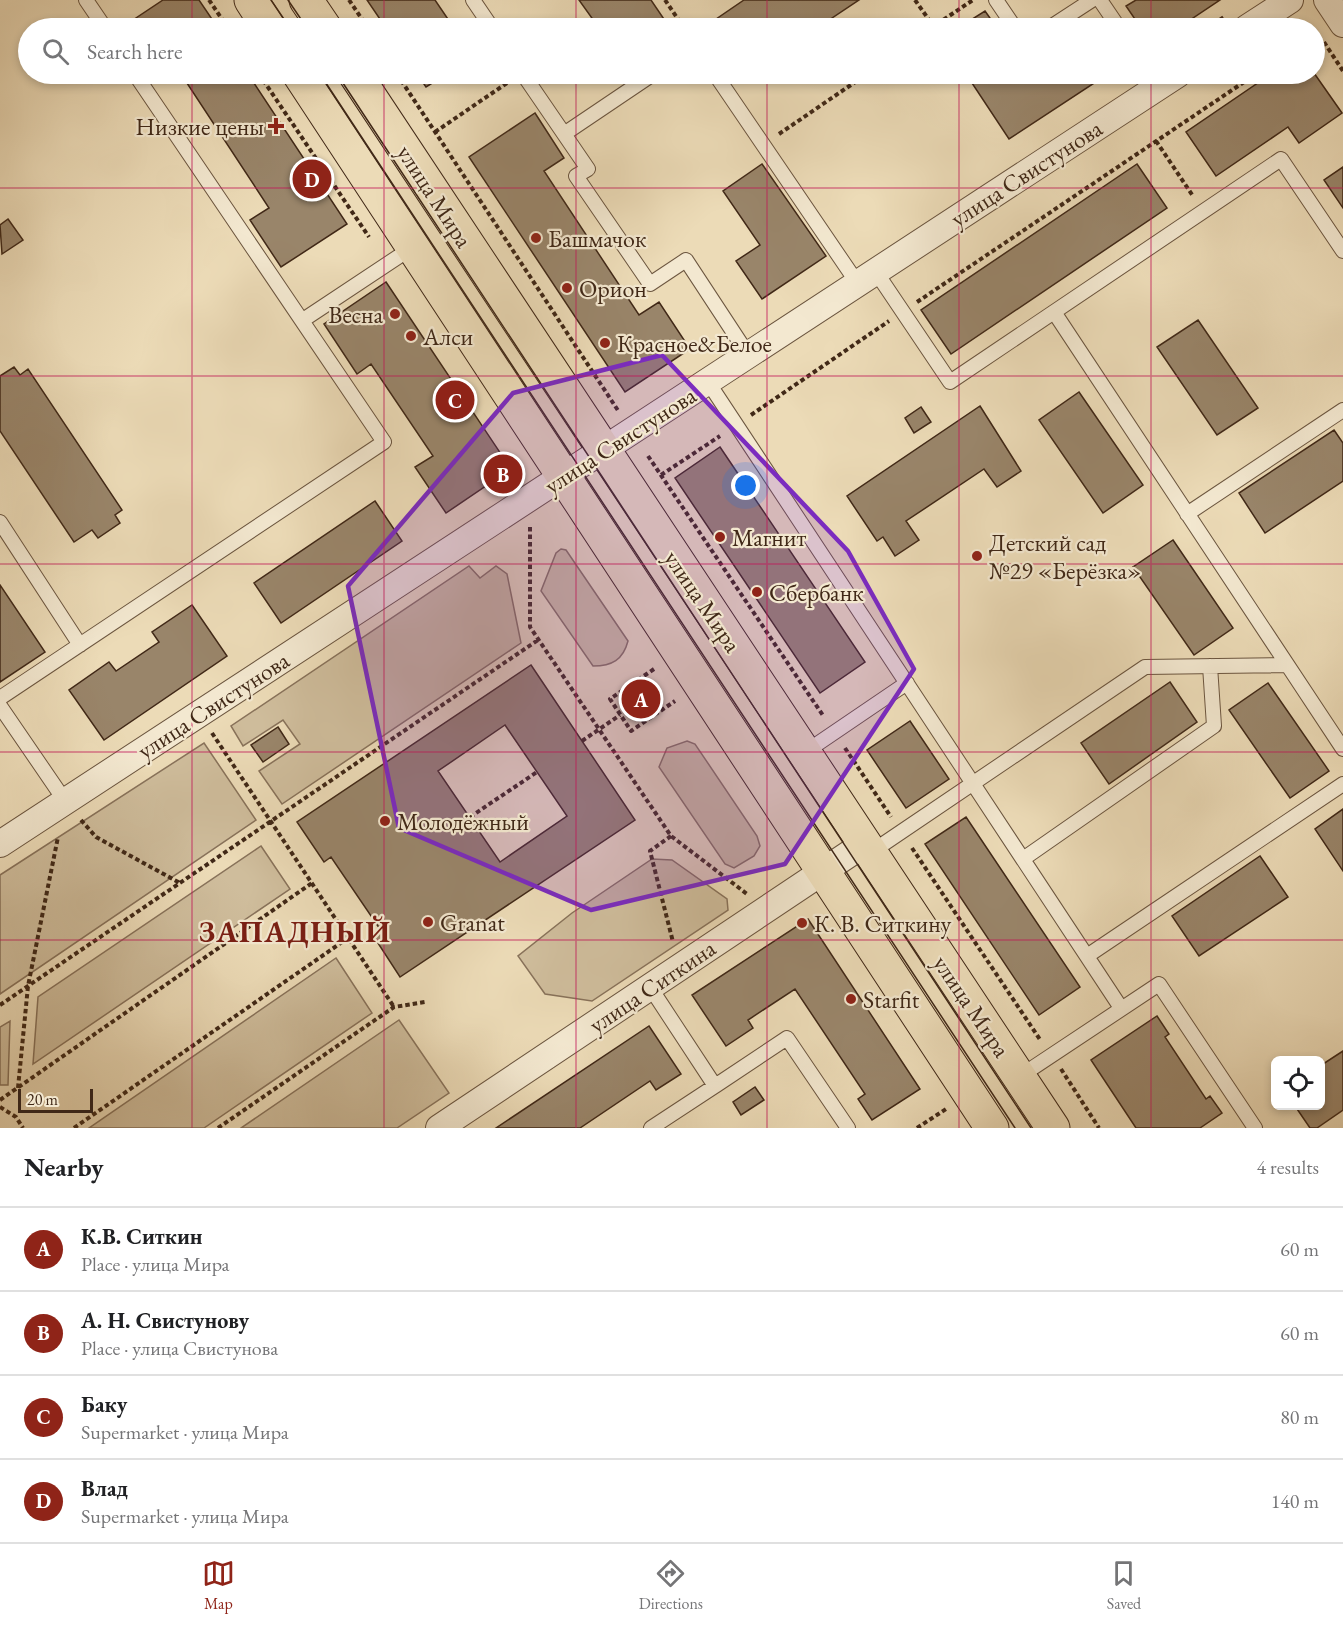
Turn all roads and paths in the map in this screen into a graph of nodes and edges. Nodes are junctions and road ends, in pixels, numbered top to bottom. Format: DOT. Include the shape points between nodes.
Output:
graph roads {
  1 [pos="86,0"];
  2 [pos="209,0"];
  3 [pos="250,0"];
  4 [pos="306,0"];
  5 [pos="349,0"];
  6 [pos="473,0"];
  7 [pos="665,0"];
  8 [pos="915,0"];
  9 [pos="973,0"];
  10 [pos="996,0"];
  11 [pos="1092,0"];
  12 [pos="1100,0"];
  13 [pos="1290,0"];
  14 [pos="1328,0"];
  15 [pos="98,18"];
  16 [pos="221,18"];
  17 [pos="262,18"];
  18 [pos="318,18"];
  19 [pos="361,18"];
  20 [pos="485,18"];
  21 [pos="677,18"];
  22 [pos="927,18"];
  23 [pos="947,18"];
  24 [pos="1008,18"];
  25 [pos="1064,18"];
  26 [pos="1112,18"];
  27 [pos="1262,18"];
  28 [pos="1343,24"];
  29 [pos="142,84"];
  30 [pos="306,84"];
  31 [pos="362,84"];
  32 [pos="404,84"];
  33 [pos="507,84"];
  34 [pos="523,84"];
  35 [pos="638,84"];
  36 [pos="722,84"];
  37 [pos="852,84"];
  38 [pos="1153,84"];
  39 [pos="1241,84"];
  40 [pos="435,132"];
  41 [pos="564,134"];
  42 [pos="1156,141"];
  43 [pos="763,145"];
  44 [pos="1203,212"];
  45 [pos="413,248"];
  46 [pos="1343,250"];
  47 [pos="867,278"];
  48 [pos="902,312"];
  49 [pos="1054,312"];
  50 [pos="303,320"];
  51 [pos="749,356"];
  52 [pos="708,382"];
  53 [pos="1343,410"];
  54 [pos="622,417"];
  55 [pos="736,424"];
  56 [pos="603,451"];
  57 [pos="648,456"];
  58 [pos="661,475"];
  59 [pos="564,477"];
  60 [pos="531,499"];
  61 [pos="1187,514"];
  62 [pos="0,522"];
  63 [pos="538,640"];
  64 [pos="80,645"];
  65 [pos="1287,665"];
  66 [pos="1210,666"];
  67 [pos="654,669"];
  68 [pos="907,683"];
  69 [pos="0,698"];
  70 [pos="675,701"];
  71 [pos="0,706"];
  72 [pos="199,714"];
  73 [pos="620,715"];
  74 [pos="599,729"];
  75 [pos="834,732"];
  76 [pos="582,741"];
  77 [pos="1343,749"];
  78 [pos="804,753"];
  79 [pos="537,772"];
  80 [pos="972,783"];
  81 [pos="1343,784"];
  82 [pos="65,801"];
  83 [pos="470,818"];
  84 [pos="270,821"];
  85 [pos="901,832"];
  86 [pos="671,836"];
  87 [pos="0,844"];
  88 [pos="867,848"];
  89 [pos="1023,859"];
  90 [pos="824,871"];
  91 [pos="180,883"];
  92 [pos="312,884"];
  93 [pos="766,910"];
  94 [pos="348,938"];
  95 [pos="1087,956"];
  96 [pos="680,968"];
  97 [pos="28,986"];
  98 [pos="650,987"];
  99 [pos="425,1002"];
  100 [pos="0,1005"];
  101 [pos="394,1007"];
  102 [pos="1121,1008"];
  103 [pos="1051,1055"];
  104 [pos="1019,1077"];
  105 [pos="715,1086"];
  106 [pos="18,1088"];
  107 [pos="0,1100"];
  108 [pos="0,1107"];
  109 [pos="946,1109"];
  110 [pos="23,1128"];
  111 [pos="74,1128"];
  112 [pos="218,1128"];
  113 [pos="439,1128"];
  114 [pos="651,1128"];
  115 [pos="848,1128"];
  116 [pos="917,1128"];
  117 [pos="992,1128"];
  118 [pos="1053,1128"];
  119 [pos="1099,1128"];
  120 [pos="1255,1128"];
  1 -- 15 [label="lane"];
  2 -- 16 [label="path"];
  3 -- 17 [label="main road"];
  4 -- 18 [label="main road"];
  5 -- 19 [label="path"];
  6 -- 20 [label="lane"];
  7 -- 21 [label="path"];
  8 -- 22 [label="path"];
  9 -- 23 [label="path"];
  10 -- 24 [label="lane"];
  11 -- 25 [label="lane"];
  12 -- 26 [label="lane"];
  13 -- 27 [label="street"];
  14 -- 28 [label="street"];
  29 -- 50 [label="lane"];
  30 -- 45 [label="main road, улица Мира"];
  31 -- 56 [label="main road, улица Мира"];
  32 -- 40 [label="path"];
  33 -- 40 [label="path"];
  34 -- 41 [label="lane"];
  35 -- 41 [label="lane"];
  36 -- 43 [label="lane"];
  37 -- 43 [label="path"];
  38 -- 47 [label="street, улица Свистунова"];
  39 -- 42 [label="path"];
  40 -- 54 [label="path"];
  41 -- 51 [label="lane" via="588,169 576,176 650,284 686,260"];
  42 -- 44 [label="path"];
  42 -- 48 [label="path"];
  43 -- 47 [label="lane"];
  44 -- 46 [label="lane" via="1281,159"];
  44 -- 49 [label="lane"];
  45 -- 50 [label="lane"];
  45 -- 59 [label="main road, улица Мира"];
  47 -- 48 [label="lane"];
  47 -- 51 [label="street, улица Свистунова"];
  48 -- 49 [label="lane" via="950,382"];
  48 -- 55 [label="path"];
  49 -- 61 [label="lane"];
  50 -- 64 [label="lane" via="384,442"];
  51 -- 52 [label="street, улица Свистунова"];
  52 -- 55 [label="lane"];
  52 -- 56 [label="street, улица Свистунова"];
  53 -- 61 [label="lane"];
  55 -- 58 [label="path"];
  55 -- 68 [label="lane"];
  56 -- 59 [label="street, улица Свистунова"];
  56 -- 78 [label="main road, улица Мира"];
  57 -- 58 [label="path"];
  58 -- 75 [label="path"];
  59 -- 60 [label="street, улица Свистунова"];
  59 -- 90 [label="main road, улица Мира"];
  60 -- 63 [label="path" via="530,627"];
  60 -- 72 [label="street, улица Свистунова"];
  61 -- 65 [label="lane"];
  62 -- 64 [label="lane"];
  63 -- 74 [label="path"];
  63 -- 84 [label="path"];
  64 -- 69 [label="lane"];
  65 -- 66 [label="lane"];
  65 -- 77 [label="lane"];
  66 -- 80 [label="lane" via="1145,667"];
  66 -- 89 [label="lane" via="1214,726"];
  67 -- 73 [label="path" via="610,699"];
  68 -- 75 [label="lane"];
  68 -- 80 [label="lane"];
  70 -- 73 [label="path" via="631,731"];
  71 -- 82 [label="lane"];
  72 -- 82 [label="street, улица Свистунова"];
  72 -- 84 [label="path"];
  73 -- 74 [label="path"];
  74 -- 76 [label="path"];
  74 -- 86 [label="path"];
  75 -- 78 [label="lane"];
  75 -- 85 [label="path"];
  78 -- 88 [label="main road, улица Мира"];
  79 -- 83 [label="path"];
  80 -- 85 [label="lane"];
  80 -- 89 [label="lane"];
  81 -- 95 [label="lane"];
  82 -- 87 [label="street, улица Свистунова"];
  82 -- 91 [label="path" via="96,837"];
  82 -- 97 [label="path"];
  84 -- 91 [label="path"];
  84 -- 92 [label="path"];
  85 -- 88 [label="lane"];
  85 -- 103 [label="path"];
  86 -- 93 [label="path"];
  86 -- 96 [label="path" via="650,850"];
  88 -- 90 [label="street, улица Ситкина"];
  88 -- 104 [label="main road, улица Мира"];
  89 -- 95 [label="lane"];
  90 -- 93 [label="street, улица Ситкина"];
  90 -- 117 [label="main road, улица Мира"];
  91 -- 97 [label="path"];
  92 -- 94 [label="path"];
  92 -- 106 [label="path"];
  93 -- 96 [label="street, улица Ситкина"];
  94 -- 101 [label="path"];
  94 -- 111 [label="path"];
  95 -- 102 [label="lane"];
  96 -- 98 [label="street, улица Ситкина"];
  97 -- 100 [label="path"];
  97 -- 106 [label="path"];
  98 -- 105 [label="lane"];
  98 -- 113 [label="street, улица Ситкина"];
  99 -- 101 [label="path"];
  101 -- 112 [label="path"];
  102 -- 103 [label="lane"];
  102 -- 120 [label="lane" via="1159,984"];
  103 -- 104 [label="lane"];
  103 -- 119 [label="path"];
  104 -- 118 [label="main road, улица Мира"];
  105 -- 114 [label="lane"];
  105 -- 115 [label="lane" via="787,1038"];
  106 -- 107 [label="path"];
  108 -- 110 [label="path" via="16,1117"];
  109 -- 116 [label="path"];
}
